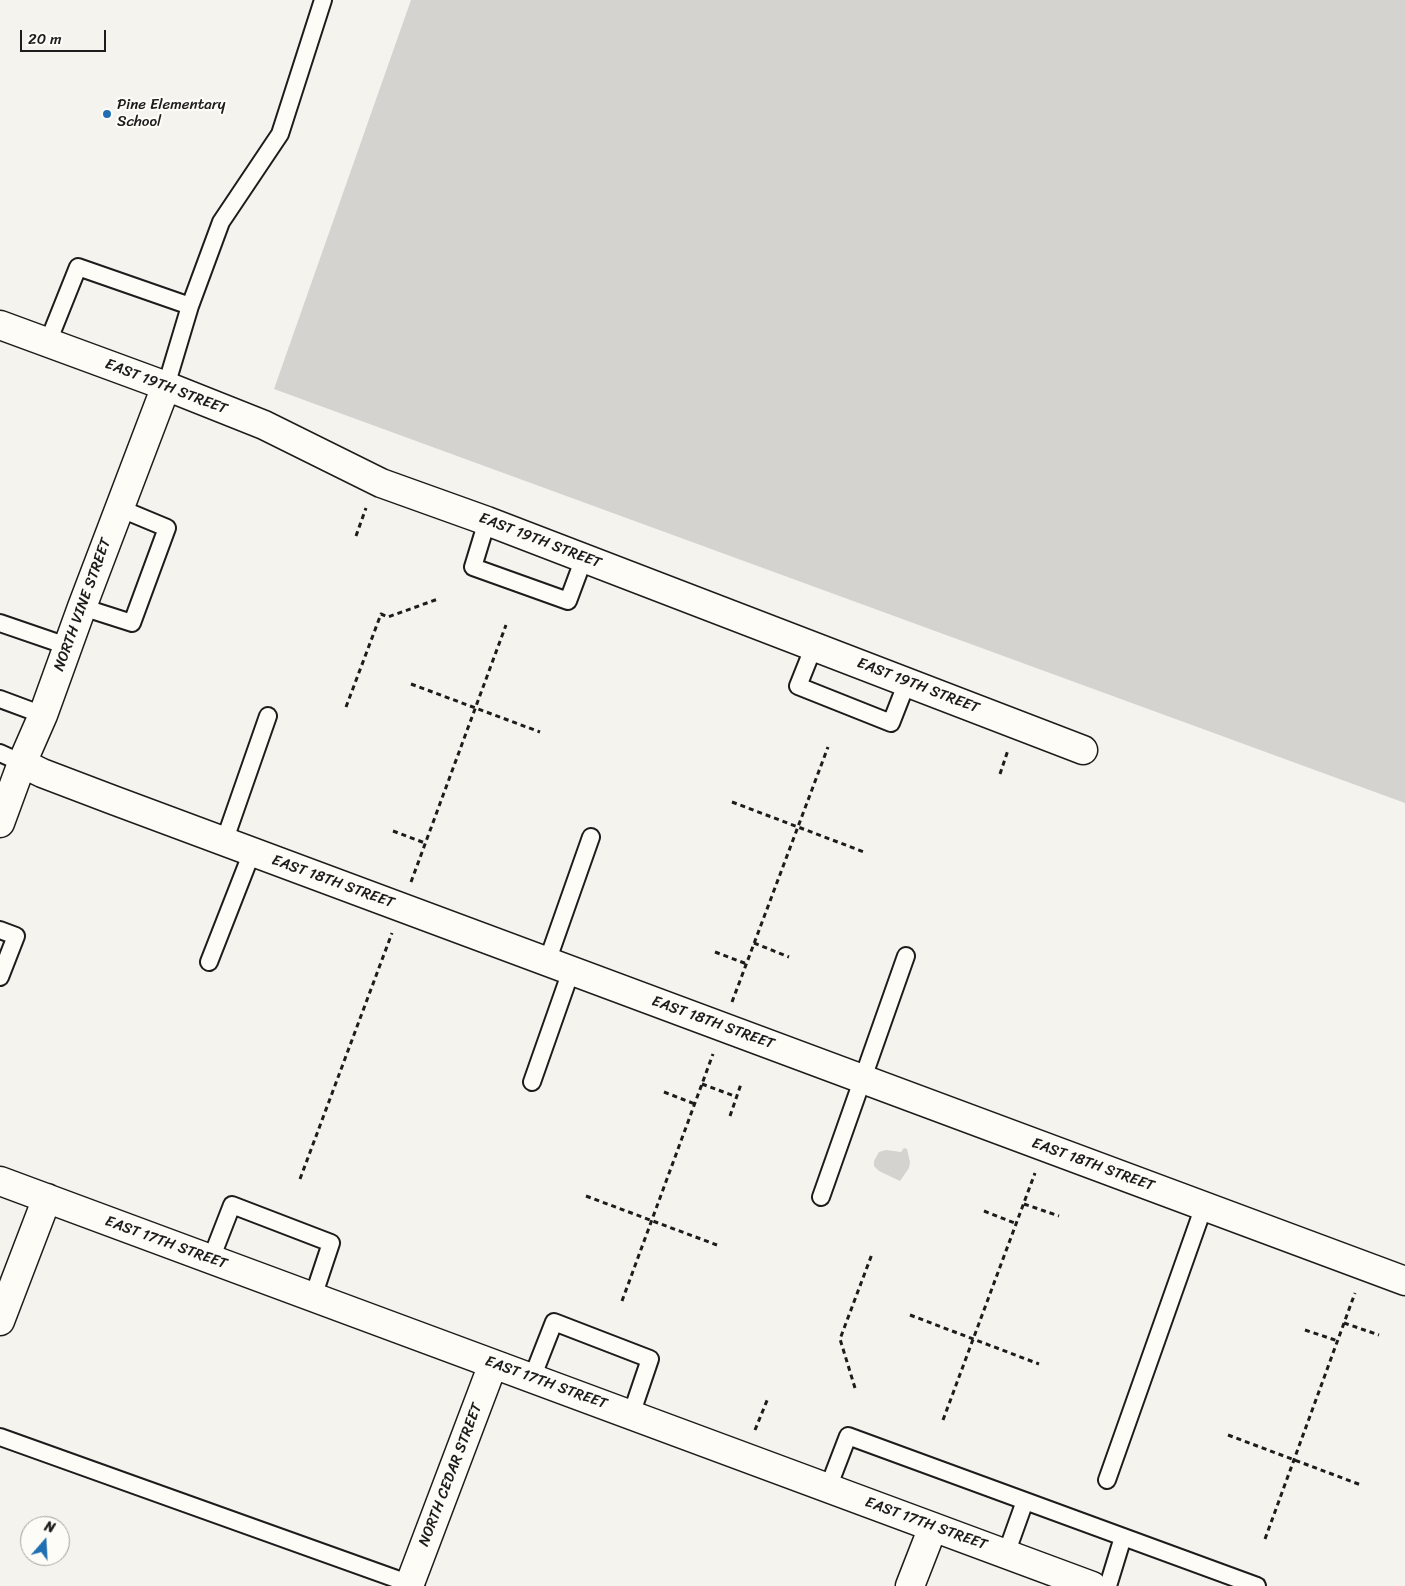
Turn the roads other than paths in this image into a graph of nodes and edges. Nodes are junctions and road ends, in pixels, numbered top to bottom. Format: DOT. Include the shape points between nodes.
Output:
graph roads {
  1 [pos="323,0"];
  2 [pos="190,306"];
  3 [pos="0,325"];
  4 [pos="48,342"];
  5 [pos="166,386"];
  6 [pos="119,508"];
  7 [pos="487,521"];
  8 [pos="584,558"];
  9 [pos="82,607"];
  10 [pos="0,623"];
  11 [pos="67,646"];
  12 [pos="814,646"];
  13 [pos="908,682"];
  14 [pos="0,699"];
  15 [pos="42,716"];
  16 [pos="268,716"];
  17 [pos="1083,750"];
  18 [pos="11,758"];
  19 [pos="0,823"];
  20 [pos="591,837"];
  21 [pos="224,842"];
  22 [pos="252,852"];
  23 [pos="0,930"];
  24 [pos="906,956"];
  25 [pos="209,962"];
  26 [pos="559,967"];
  27 [pos="0,978"];
  28 [pos="862,1078"];
  29 [pos="532,1082"];
  30 [pos="0,1181"];
  31 [pos="821,1197"];
  32 [pos="47,1198"];
  33 [pos="1204,1206"];
  34 [pos="211,1259"];
  35 [pos="1405,1281"];
  36 [pos="313,1297"];
  37 [pos="0,1321"];
  38 [pos="493,1364"];
  39 [pos="532,1378"];
  40 [pos="631,1415"];
  41 [pos="0,1437"];
  42 [pos="1107,1480"];
  43 [pos="828,1488"];
  44 [pos="1025,1501"];
  45 [pos="933,1527"];
  46 [pos="1123,1537"];
  47 [pos="1006,1554"];
  48 [pos="412,1585"];
  49 [pos="910,1586"];
  50 [pos="1092,1586"];
  51 [pos="1108,1586"];
  52 [pos="1257,1586"];
  1 -- 2 [label="lane" via="280,134 221,222"];
  2 -- 4 [label="lane" via="78,267"];
  2 -- 5 [label="lane"];
  3 -- 4 [label="street, EAST 19TH STREET"];
  4 -- 5 [label="street, EAST 19TH STREET"];
  5 -- 6 [label="street, NORTH VINE STREET"];
  5 -- 7 [label="street, EAST 19TH STREET" via="264,425 382,482"];
  6 -- 9 [label="street, NORTH VINE STREET"];
  6 -- 9 [label="lane" via="167,528 132,623"];
  7 -- 8 [label="street, EAST 19TH STREET"];
  7 -- 8 [label="lane" via="473,566 568,601"];
  8 -- 12 [label="street, EAST 19TH STREET"];
  9 -- 11 [label="street, NORTH VINE STREET"];
  10 -- 11 [label="lane"];
  11 -- 15 [label="street, NORTH VINE STREET"];
  12 -- 13 [label="street, EAST 19TH STREET"];
  12 -- 13 [label="lane" via="798,686 891,723"];
  13 -- 17 [label="street, EAST 19TH STREET"];
  14 -- 15 [label="lane"];
  15 -- 18 [label="street, NORTH VINE STREET"];
  16 -- 21 [label="lane"];
  18 -- 19 [label="street, NORTH VINE STREET"];
  18 -- 21 [label="street, EAST 18TH STREET" via="42,773"];
  20 -- 26 [label="lane"];
  21 -- 22 [label="street, EAST 18TH STREET"];
  22 -- 25 [label="lane"];
  22 -- 26 [label="street, EAST 18TH STREET"];
  23 -- 27 [label="lane" via="16,936"];
  24 -- 28 [label="lane"];
  26 -- 28 [label="street, EAST 18TH STREET"];
  26 -- 29 [label="lane"];
  28 -- 31 [label="lane"];
  28 -- 33 [label="street, EAST 18TH STREET"];
  30 -- 32 [label="street, EAST 17TH STREET"];
  32 -- 34 [label="street, EAST 17TH STREET"];
  32 -- 37 [label="street"];
  33 -- 35 [label="street, EAST 18TH STREET"];
  33 -- 42 [label="lane"];
  34 -- 36 [label="street, EAST 17TH STREET"];
  34 -- 36 [label="lane" via="232,1205 330,1243"];
  36 -- 38 [label="street, EAST 17TH STREET"];
  38 -- 39 [label="street, EAST 17TH STREET"];
  38 -- 48 [label="street, NORTH CEDAR STREET"];
  39 -- 40 [label="street, EAST 17TH STREET"];
  39 -- 40 [label="lane" via="554,1322 650,1359"];
  40 -- 43 [label="street, EAST 17TH STREET"];
  41 -- 48 [label="lane"];
  43 -- 44 [label="lane" via="848,1436"];
  43 -- 45 [label="street, EAST 17TH STREET"];
  44 -- 46 [label="lane"];
  44 -- 47 [label="lane"];
  45 -- 47 [label="street, EAST 17TH STREET"];
  45 -- 49 [label="street"];
  46 -- 51 [label="lane"];
  46 -- 52 [label="lane"];
  47 -- 50 [label="street, EAST 17TH STREET"];
}
